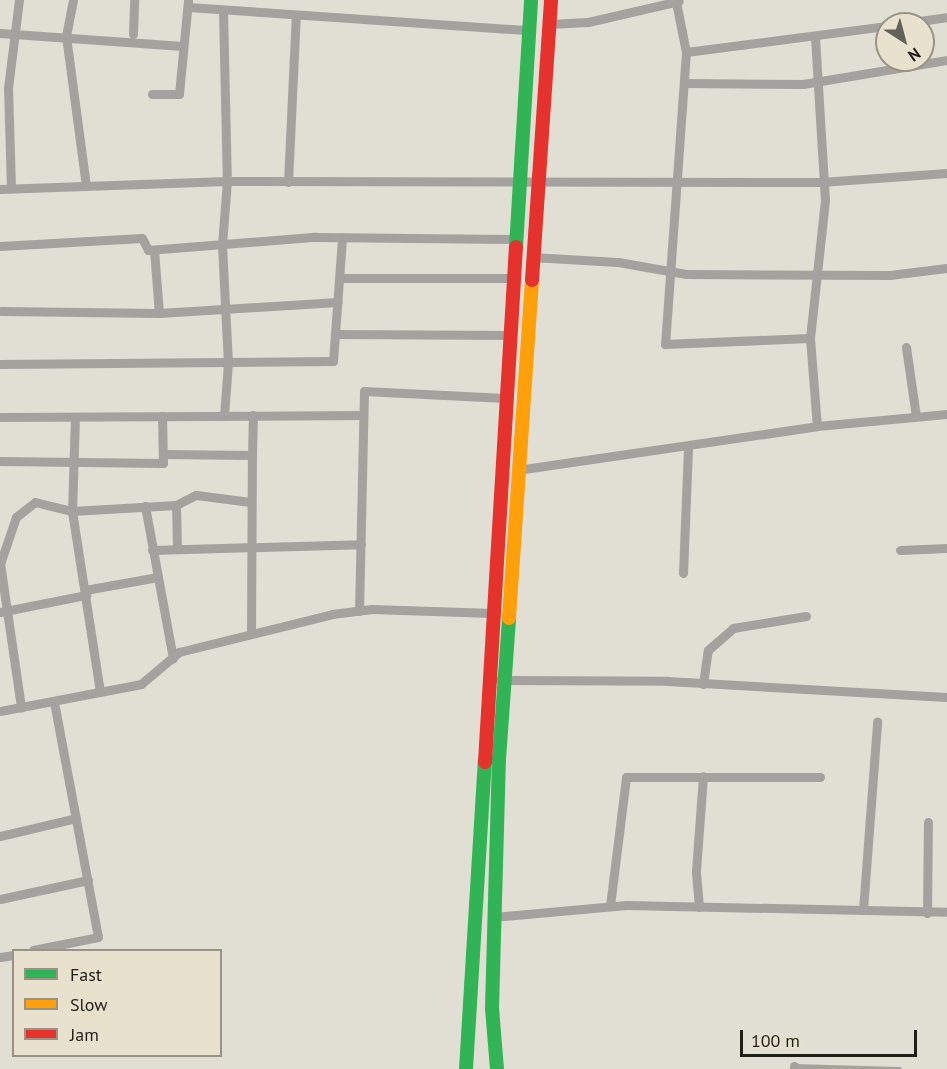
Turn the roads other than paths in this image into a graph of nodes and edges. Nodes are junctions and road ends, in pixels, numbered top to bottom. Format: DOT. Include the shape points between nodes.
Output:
graph roads {
  1 [pos="19,0"];
  2 [pos="73,0"];
  3 [pos="134,0"];
  4 [pos="531,0"];
  5 [pos="551,0"];
  6 [pos="679,1"];
  7 [pos="188,4"];
  8 [pos="223,10"];
  9 [pos="296,15"];
  10 [pos="549,24"];
  11 [pos="875,28"];
  12 [pos="529,30"];
  13 [pos="0,33"];
  14 [pos="14,34"];
  15 [pos="133,34"];
  16 [pos="66,36"];
  17 [pos="815,37"];
  18 [pos="183,46"];
  19 [pos="686,52"];
  20 [pos="947,60"];
  21 [pos="820,80"];
  22 [pos="685,83"];
  23 [pos="152,94"];
  24 [pos="947,173"];
  25 [pos="676,179"];
  26 [pos="519,180"];
  27 [pos="536,180"];
  28 [pos="227,181"];
  29 [pos="288,182"];
  30 [pos="821,182"];
  31 [pos="86,186"];
  32 [pos="11,188"];
  33 [pos="0,189"];
  34 [pos="342,237"];
  35 [pos="515,238"];
  36 [pos="222,245"];
  37 [pos="0,246"];
  38 [pos="154,250"];
  39 [pos="530,256"];
  40 [pos="947,268"];
  41 [pos="670,270"];
  42 [pos="819,275"];
  43 [pos="340,278"];
  44 [pos="513,278"];
  45 [pos="338,302"];
  46 [pos="225,309"];
  47 [pos="1,311"];
  48 [pos="159,313"];
  49 [pos="336,334"];
  50 [pos="509,335"];
  51 [pos="810,338"];
  52 [pos="906,347"];
  53 [pos="228,363"];
  54 [pos="0,364"];
  55 [pos="505,398"];
  56 [pos="363,414"];
  57 [pos="947,414"];
  58 [pos="162,416"];
  59 [pos="224,416"];
  60 [pos="253,416"];
  61 [pos="916,416"];
  62 [pos="0,417"];
  63 [pos="75,417"];
  64 [pos="817,426"];
  65 [pos="687,446"];
  66 [pos="163,454"];
  67 [pos="252,455"];
  68 [pos="0,461"];
  69 [pos="75,464"];
  70 [pos="517,470"];
  71 [pos="251,502"];
  72 [pos="176,505"];
  73 [pos="145,506"];
  74 [pos="72,510"];
  75 [pos="361,544"];
  76 [pos="253,545"];
  77 [pos="177,548"];
  78 [pos="947,548"];
  79 [pos="152,550"];
  80 [pos="900,550"];
  81 [pos="0,563"];
  82 [pos="683,573"];
  83 [pos="158,577"];
  84 [pos="85,593"];
  85 [pos="4,611"];
  86 [pos="359,611"];
  87 [pos="492,613"];
  88 [pos="806,616"];
  89 [pos="251,633"];
  90 [pos="173,658"];
  91 [pos="489,680"];
  92 [pos="504,680"];
  93 [pos="703,684"];
  94 [pos="100,692"];
  95 [pos="947,697"];
  96 [pos="54,701"];
  97 [pos="21,707"];
  98 [pos="0,711"];
  99 [pos="877,722"];
  100 [pos="703,776"];
  101 [pos="820,777"];
  102 [pos="76,818"];
  103 [pos="928,822"];
  104 [pos="0,836"];
  105 [pos="88,879"];
  106 [pos="0,899"];
  107 [pos="610,906"];
  108 [pos="699,907"];
  109 [pos="863,910"];
  110 [pos="947,912"];
  111 [pos="927,913"];
  112 [pos="494,917"];
  113 [pos="42,949"];
  114 [pos="794,1067"];
  115 [pos="466,1069"];
  116 [pos="496,1069"];
  117 [pos="899,1069"];
  1 -- 14 [label="street"];
  2 -- 16 [label="street"];
  3 -- 15 [label="street"];
  4 -- 12 [label="main road"];
  5 -- 10 [label="main road"];
  6 -- 10 [label="street" via="588,22"];
  6 -- 19 [label="street"];
  7 -- 8 [label="street"];
  7 -- 18 [label="street"];
  8 -- 9 [label="street"];
  8 -- 28 [label="street"];
  9 -- 12 [label="street"];
  9 -- 29 [label="street"];
  10 -- 27 [label="main road"];
  11 -- 17 [label="street"];
  12 -- 26 [label="main road"];
  13 -- 14 [label="street"];
  14 -- 16 [label="street"];
  14 -- 32 [label="street" via="8,87"];
  16 -- 18 [label="street"];
  16 -- 31 [label="street"];
  17 -- 19 [label="street"];
  17 -- 21 [label="street"];
  18 -- 23 [label="street" via="179,94"];
  19 -- 22 [label="street"];
  20 -- 21 [label="street"];
  21 -- 22 [label="street"];
  21 -- 30 [label="street"];
  22 -- 25 [label="street"];
  24 -- 30 [label="street"];
  25 -- 27 [label="street"];
  25 -- 30 [label="street"];
  25 -- 41 [label="street"];
  26 -- 27 [label="street"];
  26 -- 29 [label="street" via="487,184"];
  26 -- 35 [label="main road"];
  27 -- 39 [label="main road"];
  28 -- 29 [label="street"];
  28 -- 31 [label="street"];
  28 -- 36 [label="street"];
  30 -- 42 [label="street" via="825,200"];
  31 -- 32 [label="street"];
  32 -- 33 [label="street"];
  34 -- 35 [label="street"];
  34 -- 36 [label="street"];
  34 -- 43 [label="street"];
  35 -- 44 [label="main road"];
  36 -- 38 [label="street"];
  36 -- 46 [label="street"];
  37 -- 38 [label="street" via="142,238 148,250"];
  38 -- 48 [label="street"];
  39 -- 41 [label="street"];
  39 -- 70 [label="main road"];
  40 -- 42 [label="street" via="890,275"];
  41 -- 42 [label="street"];
  41 -- 51 [label="street" via="665,344"];
  42 -- 51 [label="street"];
  43 -- 44 [label="street"];
  43 -- 45 [label="street"];
  44 -- 50 [label="main road"];
  45 -- 46 [label="street"];
  45 -- 49 [label="street"];
  46 -- 48 [label="street"];
  46 -- 53 [label="street"];
  47 -- 48 [label="street"];
  49 -- 50 [label="street"];
  49 -- 53 [label="street" via="333,361"];
  50 -- 55 [label="main road"];
  51 -- 64 [label="street"];
  52 -- 61 [label="street"];
  53 -- 54 [label="street"];
  53 -- 59 [label="street"];
  55 -- 56 [label="street" via="364,392"];
  55 -- 87 [label="main road"];
  56 -- 60 [label="street"];
  56 -- 75 [label="street"];
  57 -- 61 [label="street"];
  58 -- 59 [label="street"];
  58 -- 63 [label="street"];
  58 -- 66 [label="street"];
  59 -- 60 [label="street"];
  60 -- 67 [label="street"];
  61 -- 64 [label="street"];
  62 -- 63 [label="street"];
  63 -- 69 [label="street"];
  64 -- 65 [label="street"];
  65 -- 70 [label="street"];
  65 -- 82 [label="street"];
  66 -- 67 [label="street"];
  66 -- 69 [label="street" via="163,463"];
  67 -- 71 [label="street"];
  68 -- 69 [label="street"];
  69 -- 74 [label="street"];
  70 -- 92 [label="main road"];
  71 -- 72 [label="street" via="196,495"];
  71 -- 76 [label="street"];
  72 -- 73 [label="street"];
  72 -- 77 [label="street"];
  73 -- 74 [label="street"];
  73 -- 79 [label="street"];
  74 -- 81 [label="street" via="35,502 16,517"];
  74 -- 84 [label="street"];
  75 -- 76 [label="street"];
  75 -- 86 [label="street"];
  76 -- 77 [label="street"];
  76 -- 89 [label="street"];
  77 -- 79 [label="street"];
  78 -- 80 [label="street"];
  79 -- 83 [label="street"];
  81 -- 85 [label="street"];
  83 -- 84 [label="street"];
  83 -- 90 [label="street"];
  84 -- 85 [label="street"];
  84 -- 94 [label="street"];
  85 -- 97 [label="street"];
  86 -- 87 [label="street"];
  86 -- 89 [label="street"];
  87 -- 91 [label="main road"];
  88 -- 93 [label="street" via="733,628 708,650"];
  89 -- 90 [label="street"];
  90 -- 94 [label="street" via="141,684"];
  91 -- 92 [label="street"];
  91 -- 115 [label="main road"];
  92 -- 93 [label="street"];
  92 -- 112 [label="main road"];
  93 -- 95 [label="street"];
  94 -- 96 [label="street"];
  96 -- 97 [label="street"];
  96 -- 102 [label="street"];
  97 -- 98 [label="street"];
  99 -- 109 [label="street"];
  100 -- 101 [label="street"];
  100 -- 107 [label="street" via="623,778"];
  100 -- 108 [label="street" via="696,871"];
  102 -- 104 [label="street"];
  102 -- 105 [label="street"];
  103 -- 111 [label="street"];
  105 -- 106 [label="street"];
  105 -- 113 [label="street" via="98,937"];
  107 -- 108 [label="street"];
  107 -- 112 [label="street"];
  108 -- 109 [label="street"];
  109 -- 111 [label="street"];
  110 -- 111 [label="street"];
  112 -- 116 [label="main road" via="492,1008"];
  114 -- 117 [label="lane"];
}
